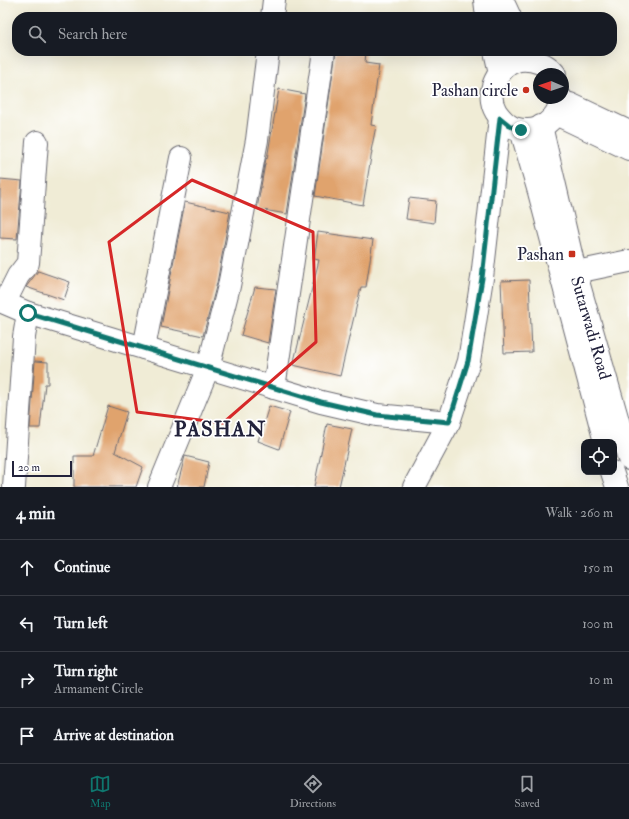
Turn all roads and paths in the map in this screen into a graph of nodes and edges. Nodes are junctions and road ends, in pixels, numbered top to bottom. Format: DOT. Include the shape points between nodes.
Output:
graph roads {
  1 [pos="274,0"];
  2 [pos="485,0"];
  3 [pos="502,0"];
  4 [pos="273,12"];
  5 [pos="486,12"];
  6 [pos="508,12"];
  7 [pos="267,56"];
  8 [pos="323,56"];
  9 [pos="496,56"];
  10 [pos="530,56"];
  11 [pos="548,68"];
  12 [pos="500,73"];
  13 [pos="548,114"];
  14 [pos="500,118"];
  15 [pos="629,132"];
  16 [pos="37,142"];
  17 [pos="629,149"];
  18 [pos="181,158"];
  19 [pos="629,261"];
  20 [pos="575,271"];
  21 [pos="2,302"];
  22 [pos="28,313"];
  23 [pos="144,348"];
  24 [pos="208,368"];
  25 [pos="274,388"];
  26 [pos="449,422"];
  27 [pos="603,439"];
  28 [pos="629,459"];
  29 [pos="613,475"];
  30 [pos="14,487"];
  31 [pos="159,487"];
  32 [pos="414,487"];
  33 [pos="617,487"];
  1 -- 4 [label="street"];
  2 -- 5 [label="street"];
  3 -- 6 [label="street"];
  7 -- 24 [label="street" via="257,140 229,286"];
  8 -- 25 [label="street"];
  9 -- 12 [label="street"];
  10 -- 11 [label="street"];
  10 -- 12 [label="street" via="509,64"];
  12 -- 14 [label="street" via="491,96"];
  13 -- 14 [label="street" via="510,126"];
  13 -- 15 [label="street"];
  13 -- 17 [label="street"];
  13 -- 20 [label="street, Sutarwadi Road"];
  13 -- 27 [label="street" via="539,192"];
  14 -- 26 [label="street" via="482,278 470,353"];
  16 -- 21 [label="street" via="28,263"];
  18 -- 23 [label="street"];
  19 -- 20 [label="street"];
  20 -- 28 [label="street, Sutarwadi Road"];
  21 -- 22 [label="street"];
  22 -- 23 [label="street"];
  22 -- 30 [label="street" via="24,337"];
  23 -- 24 [label="street"];
  24 -- 25 [label="street"];
  24 -- 31 [label="street"];
  25 -- 26 [label="street" via="377,415"];
  26 -- 32 [label="street"];
  29 -- 33 [label="street"];
}
